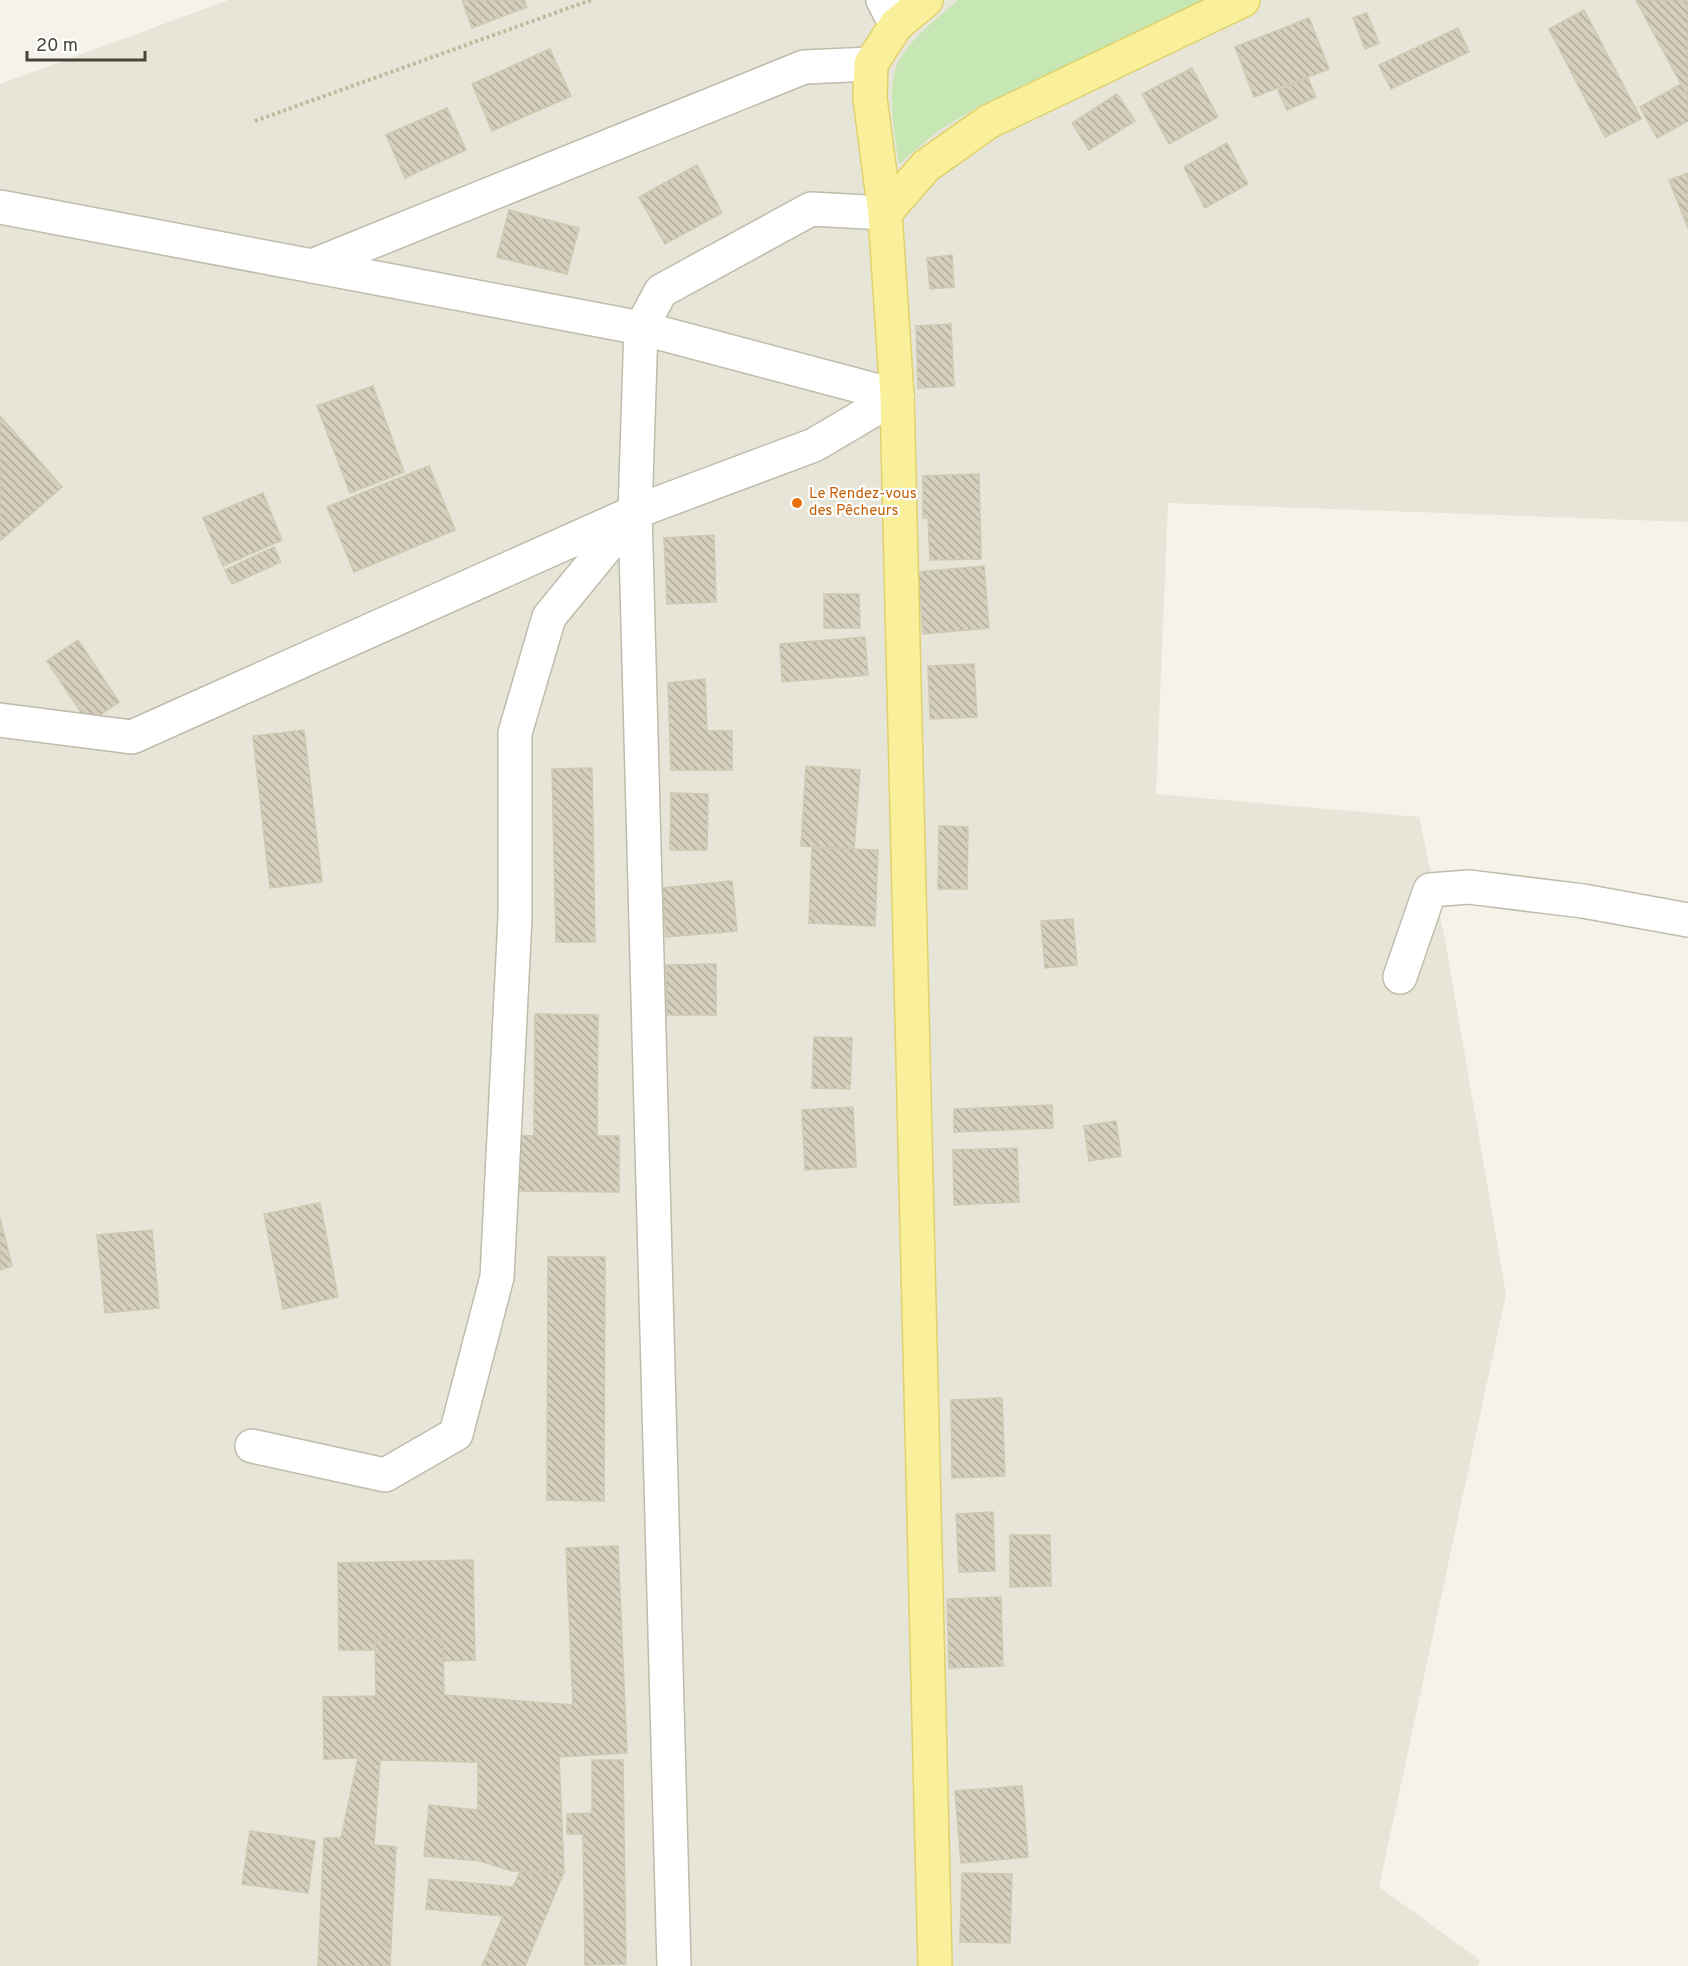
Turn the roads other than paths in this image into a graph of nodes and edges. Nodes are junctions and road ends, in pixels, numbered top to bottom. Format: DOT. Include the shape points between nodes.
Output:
graph roads {
  1 [pos="926,0"];
  2 [pos="1243,0"];
  3 [pos="890,13"];
  4 [pos="871,64"];
  5 [pos="0,207"];
  6 [pos="885,213"];
  7 [pos="312,266"];
  8 [pos="641,328"];
  9 [pos="897,396"];
  10 [pos="635,512"];
  11 [pos="0,720"];
  12 [pos="1688,920"];
  13 [pos="1400,977"];
  14 [pos="252,1446"];
  15 [pos="674,1966"];
  16 [pos="935,1966"];
  1 -- 3 [label="main road"];
  2 -- 6 [label="main road" via="988,122 926,166"];
  3 -- 4 [label="main road"];
  4 -- 6 [label="main road" via="870,98"];
  4 -- 7 [label="street" via="804,67"];
  5 -- 7 [label="street"];
  6 -- 8 [label="street" via="811,209 661,291"];
  6 -- 9 [label="main road"];
  7 -- 8 [label="street"];
  8 -- 9 [label="street"];
  8 -- 10 [label="street"];
  9 -- 10 [label="street" via="814,445"];
  9 -- 16 [label="main road"];
  10 -- 11 [label="street" via="132,737"];
  10 -- 14 [label="street" via="549,618 515,733 515,917 497,1277 456,1434 385,1475"];
  10 -- 15 [label="street"];
  12 -- 13 [label="street" via="1583,901 1469,887 1430,890"];
}
